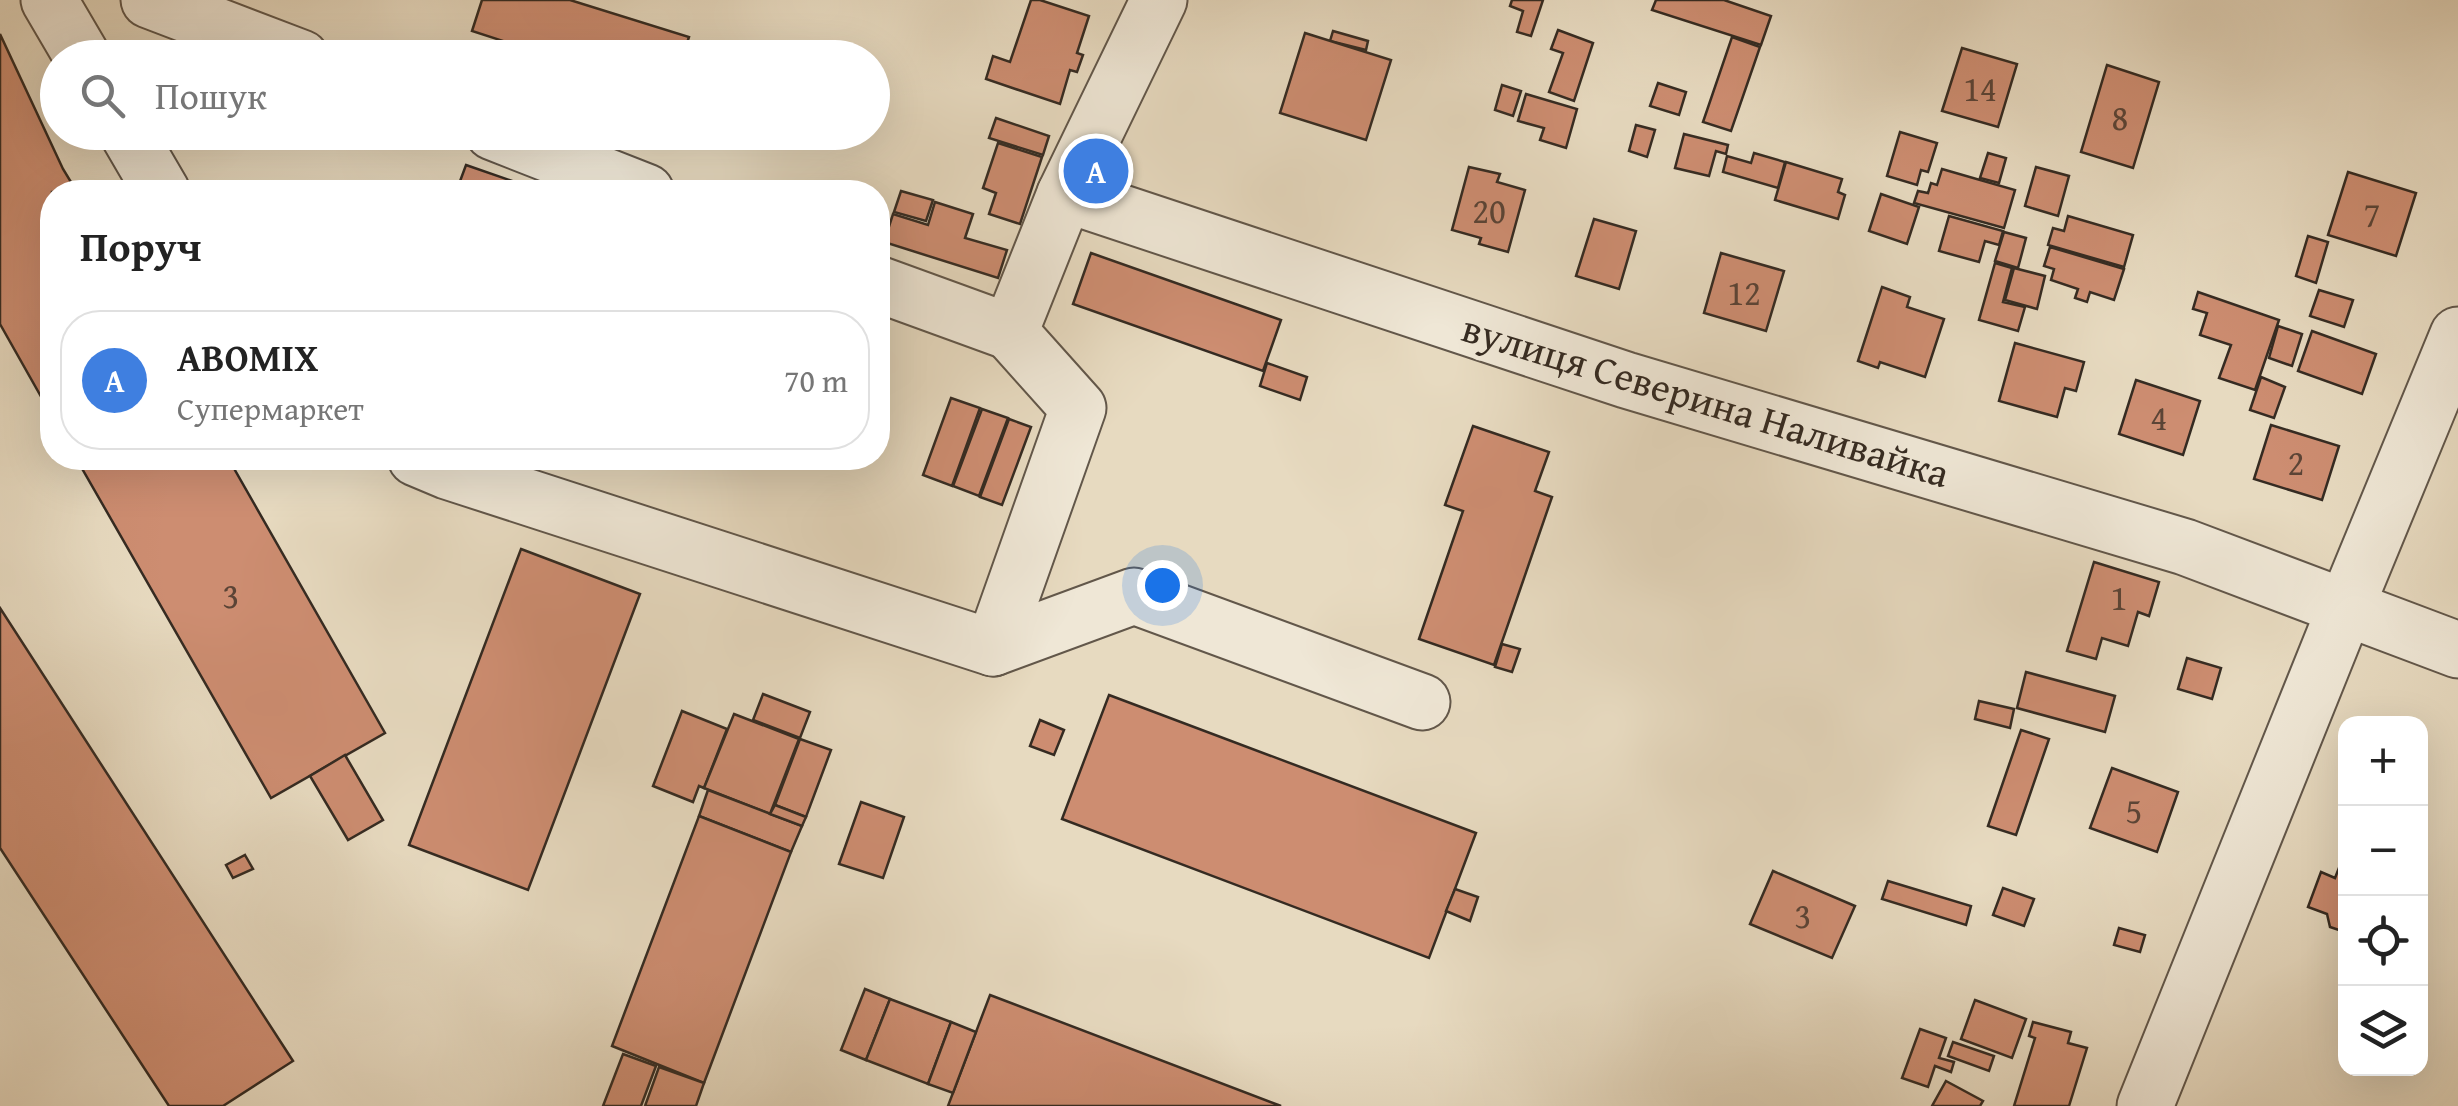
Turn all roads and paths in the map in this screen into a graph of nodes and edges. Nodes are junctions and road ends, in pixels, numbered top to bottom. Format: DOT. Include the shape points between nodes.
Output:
graph roads {
  1 [pos="149,0"];
  2 [pos="1159,0"];
  3 [pos="54,1"];
  4 [pos="74,40"];
  5 [pos="253,40"];
  6 [pos="137,150"];
  7 [pos="539,150"];
  8 [pos="155,180"];
  9 [pos="615,180"];
  10 [pos="1065,194"];
  11 [pos="890,288"];
  12 [pos="1010,332"];
  13 [pos="2458,335"];
  14 [pos="445,470"];
  15 [pos="2345,608"];
  16 [pos="993,648"];
  17 [pos="2458,650"];
  18 [pos="1422,702"];
  19 [pos="2145,1106"];
  1 -- 5 [label="street"];
  2 -- 10 [label="street"];
  3 -- 4 [label="street"];
  6 -- 8 [label="street"];
  7 -- 9 [label="street"];
  10 -- 12 [label="street"];
  10 -- 15 [label="street, вулиця Северина Наливайка" via="1626,380 2185,547"];
  11 -- 12 [label="street"];
  12 -- 16 [label="street" via="1078,408"];
  13 -- 15 [label="street"];
  14 -- 16 [label="street"];
  15 -- 17 [label="street, вулиця Северина Наливайка"];
  15 -- 19 [label="street"];
  16 -- 18 [label="street" via="1134,596"];
}
